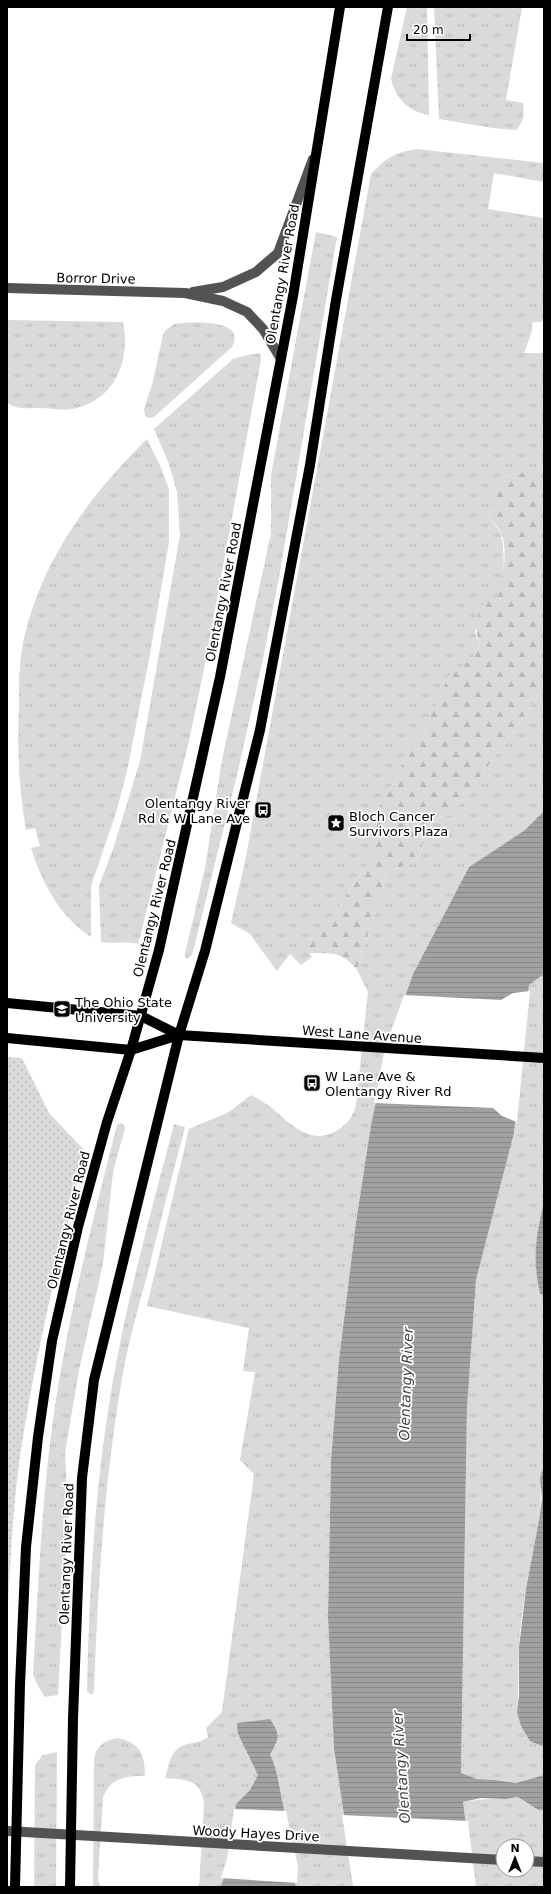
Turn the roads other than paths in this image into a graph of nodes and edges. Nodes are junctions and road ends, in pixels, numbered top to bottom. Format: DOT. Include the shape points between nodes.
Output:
graph roads {
  1 [pos="340,7"];
  2 [pos="388,7"];
  3 [pos="316,151"];
  4 [pos="7,288"];
  5 [pos="185,293"];
  6 [pos="280,359"];
  7 [pos="7,1003"];
  8 [pos="141,1016"];
  9 [pos="179,1035"];
  10 [pos="7,1038"];
  11 [pos="132,1050"];
  12 [pos="544,1058"];
  13 [pos="7,1831"];
  14 [pos="495,1860"];
  15 [pos="15,1887"];
  16 [pos="70,1887"];
  1 -- 3 [label="main road, Olentangy River Road"];
  2 -- 9 [label="main road, Olentangy River Road" via="336,300 310,465 260,730 205,951"];
  3 -- 5 [label="street" via="278,253 256,272 223,287"];
  3 -- 6 [label="main road, Olentangy River Road" via="293,296"];
  4 -- 5 [label="street, Borror Drive"];
  5 -- 6 [label="street" via="223,301 247,312 263,329"];
  6 -- 8 [label="main road, Olentangy River Road" via="220,678 169,909"];
  7 -- 8 [label="main road, West Lane Avenue"];
  8 -- 9 [label="main road, West Lane Avenue"];
  8 -- 11 [label="main road, Olentangy River Road"];
  9 -- 11 [label="main road, West Lane Avenue"];
  9 -- 12 [label="main road, West Lane Avenue"];
  9 -- 16 [label="main road, Olentangy River Road" via="94,1380 82,1478 72,1719"];
  10 -- 11 [label="main road, West Lane Avenue"];
  11 -- 15 [label="main road, Olentangy River Road" via="107,1122 78,1227 52,1340 38,1436 26,1547"];
  13 -- 14 [label="street, Woody Hayes Drive"];
}
